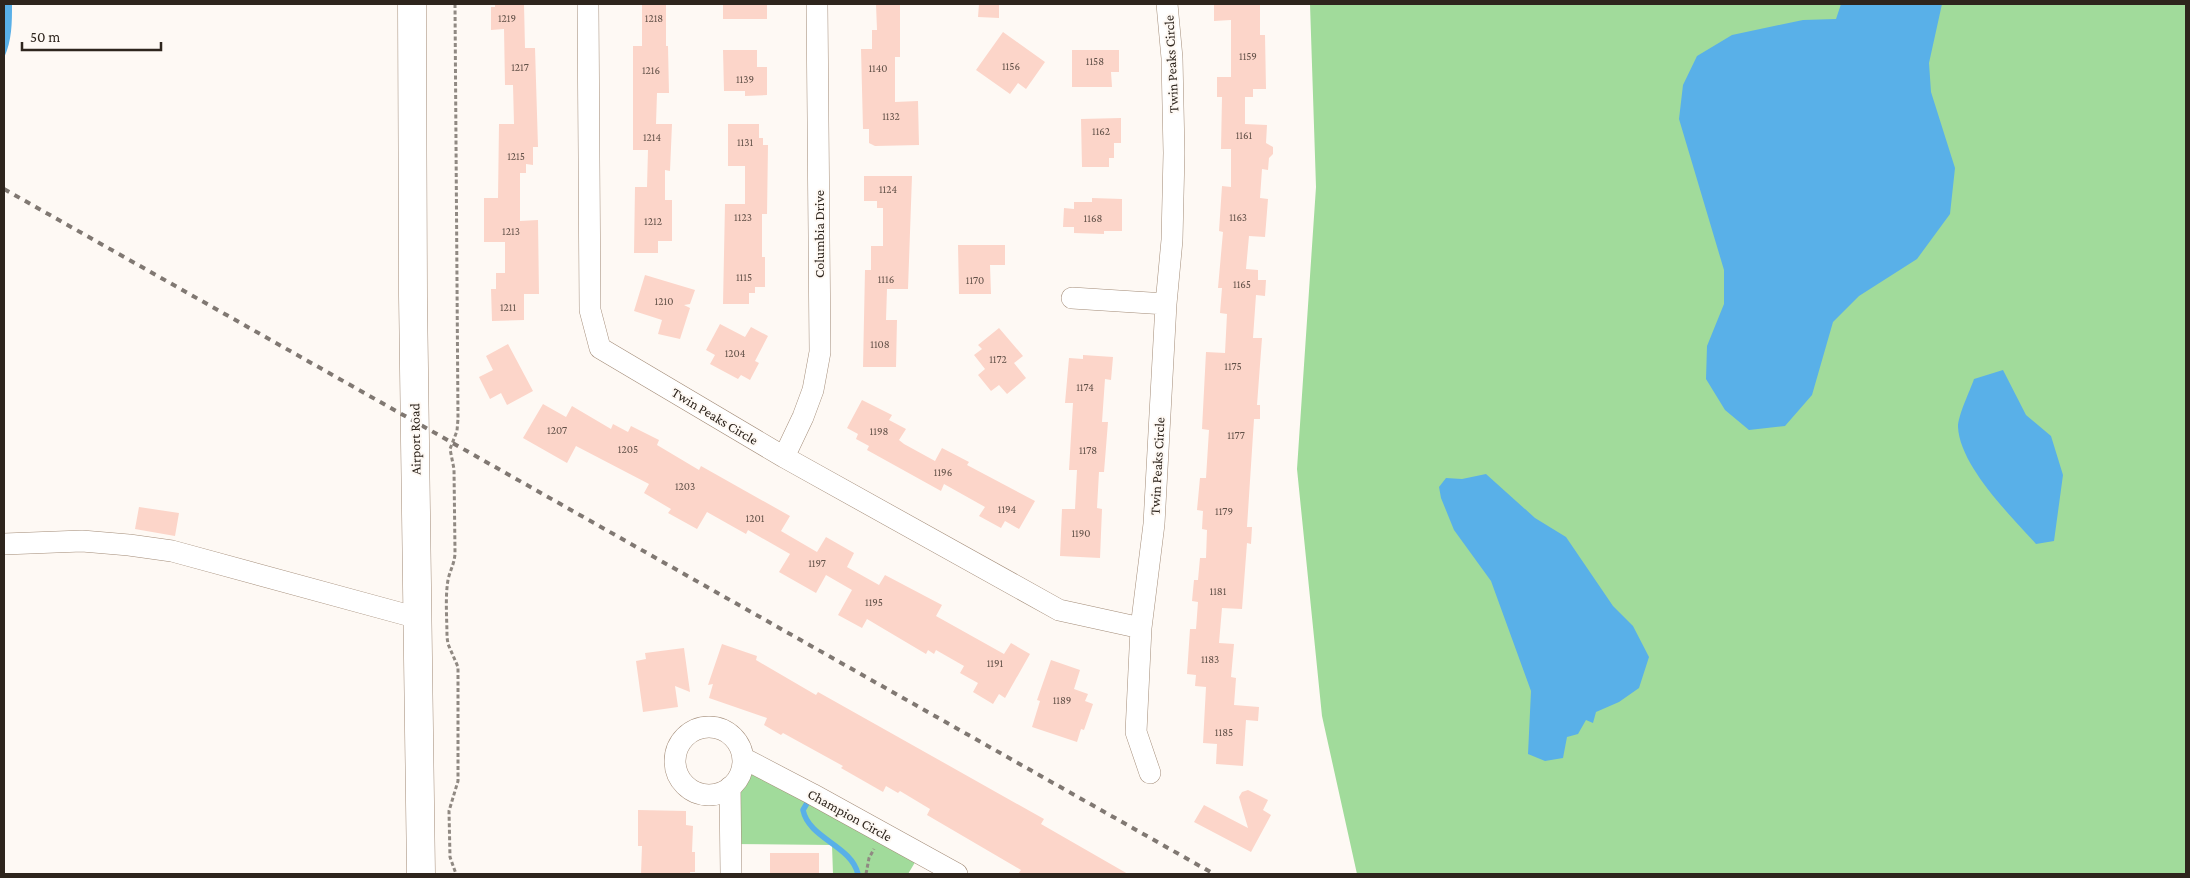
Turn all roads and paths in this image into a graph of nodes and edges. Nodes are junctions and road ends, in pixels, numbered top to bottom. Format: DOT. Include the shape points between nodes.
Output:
graph roads {
  1 [pos="412,4"];
  2 [pos="455,4"];
  3 [pos="588,4"];
  4 [pos="817,4"];
  5 [pos="1168,4"];
  6 [pos="1072,298"];
  7 [pos="1166,304"];
  8 [pos="784,457"];
  9 [pos="4,544"];
  10 [pos="418,618"];
  11 [pos="1141,628"];
  12 [pos="742,758"];
  13 [pos="1150,773"];
  14 [pos="730,787"];
  15 [pos="884,834"];
  16 [pos="421,874"];
  17 [pos="456,874"];
  18 [pos="731,874"];
  19 [pos="866,874"];
  20 [pos="957,874"];
  1 -- 10 [label="main road, Airport Road"];
  2 -- 17 [label="path" via="458,419 450,449 454,469 455,552 448,580 447,637 458,667 458,780 449,811 450,857"];
  3 -- 8 [label="street, Twin Peaks Circle" via="590,310 600,348"];
  4 -- 8 [label="street, Columbia Drive" via="820,352 813,390"];
  5 -- 7 [label="street, Twin Peaks Circle" via="1174,153 1172,240"];
  6 -- 7 [label="street"];
  7 -- 11 [label="street, Twin Peaks Circle" via="1154,524"];
  8 -- 11 [label="street, Twin Peaks Circle" via="1059,610"];
  9 -- 10 [label="street" via="82,541 172,551"];
  10 -- 16 [label="main road, Airport Road"];
  11 -- 13 [label="street, Twin Peaks Circle" via="1136,732"];
  12 -- 14 [label="street" via="740,774"];
  12 -- 14 [label="street" via="734,738 714,728 693,731 678,747 676,769 688,787 698,793 709,794"];
  12 -- 15 [label="street, Champion Circle"];
  14 -- 18 [label="street"];
  15 -- 19 [label="path" via="870,858"];
  15 -- 20 [label="street, Champion Circle"];
}
